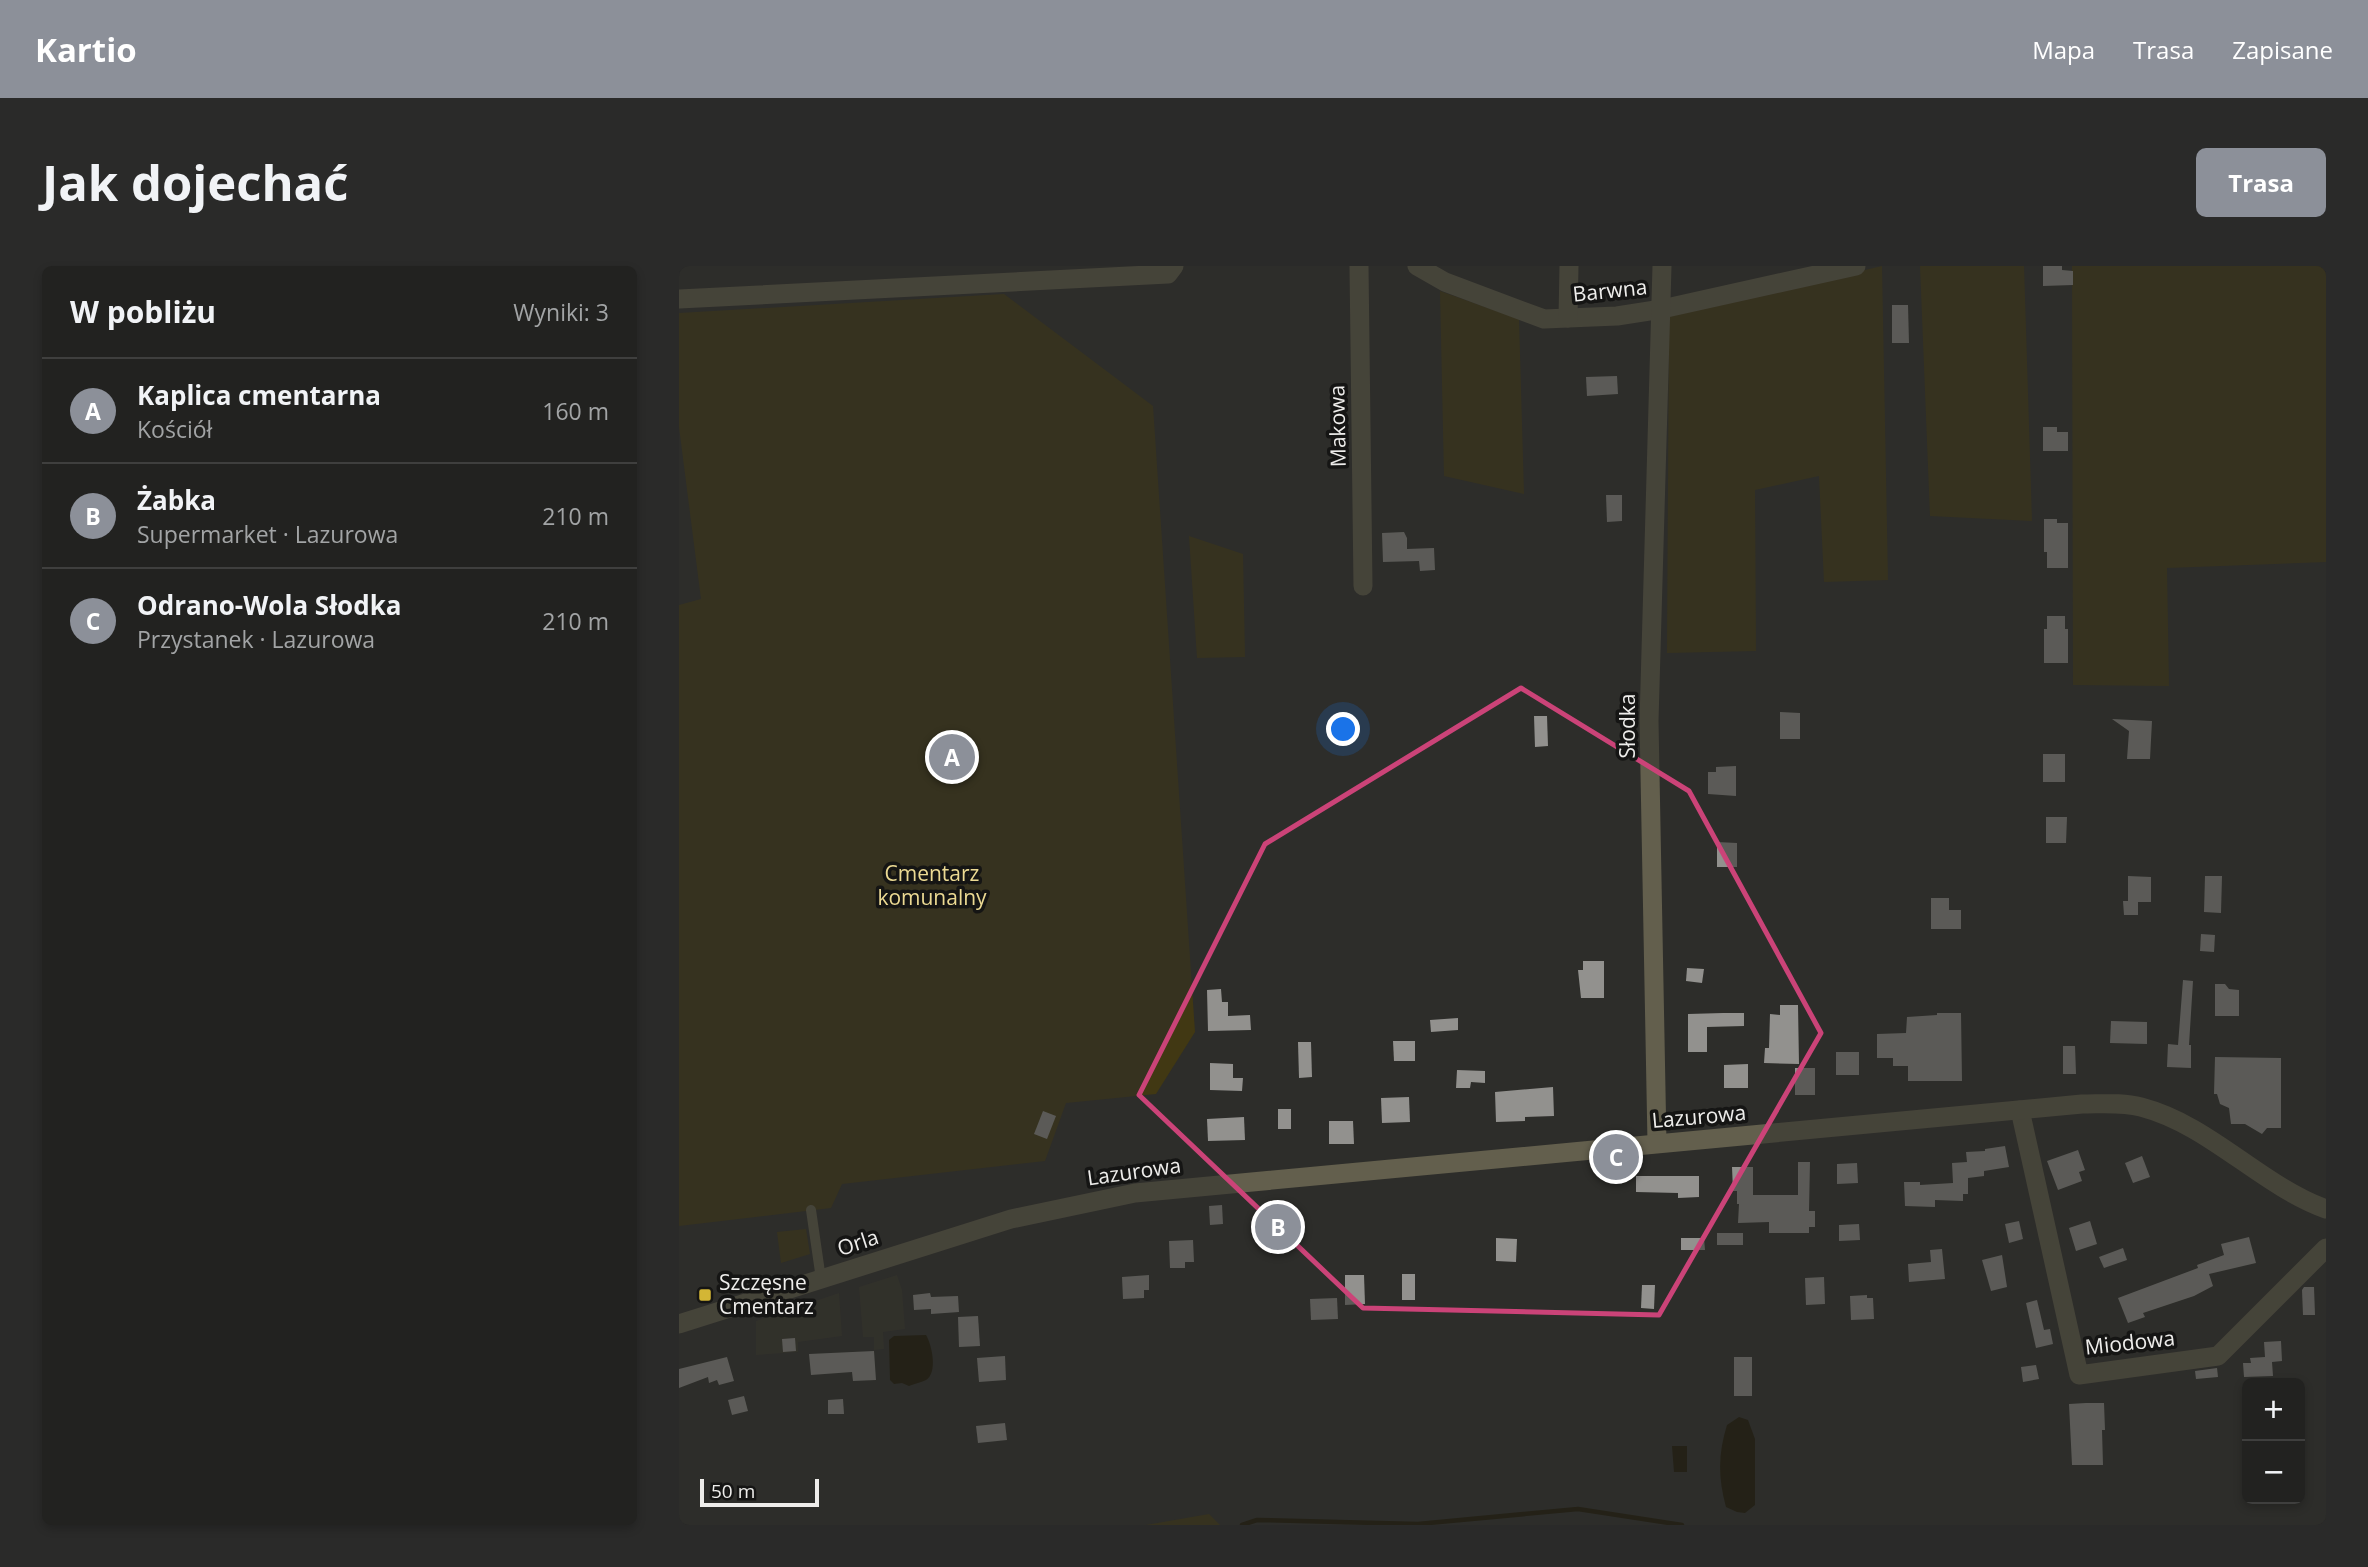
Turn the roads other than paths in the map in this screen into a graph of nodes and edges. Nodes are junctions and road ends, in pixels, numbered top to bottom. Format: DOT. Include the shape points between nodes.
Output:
graph roads {
  1 [pos="1174,266"];
  2 [pos="1359,266"];
  3 [pos="1417,266"];
  4 [pos="1569,266"];
  5 [pos="1662,266"];
  6 [pos="1856,266"];
  7 [pos="679,299"];
  8 [pos="1662,309"];
  9 [pos="1568,318"];
  10 [pos="1363,586"];
  11 [pos="2019,1110"];
  12 [pos="1657,1143"];
  13 [pos="2326,1209"];
  14 [pos="811,1210"];
  15 [pos="1011,1219"];
  16 [pos="2326,1248"];
  17 [pos="821,1279"];
  18 [pos="679,1324"];
  1 -- 7 [label="street" via="1168,274"];
  2 -- 10 [label="street, Makowa"];
  3 -- 9 [label="street, Barwna" via="1445,282 1544,320"];
  4 -- 9 [label="street"];
  5 -- 8 [label="street, Słodka"];
  6 -- 8 [label="street, Barwna"];
  8 -- 9 [label="street, Barwna"];
  8 -- 12 [label="street, Słodka" via="1649,721"];
  11 -- 12 [label="street, Lazurowa"];
  11 -- 13 [label="street, Lazurowa" via="2113,1103 2141,1107 2189,1128"];
  11 -- 16 [label="street, Miodowa" via="2080,1375 2218,1356"];
  12 -- 15 [label="street, Lazurowa" via="1135,1193"];
  14 -- 17 [label="lane"];
  15 -- 17 [label="street, Orla"];
  17 -- 18 [label="street, Orla"];
}
